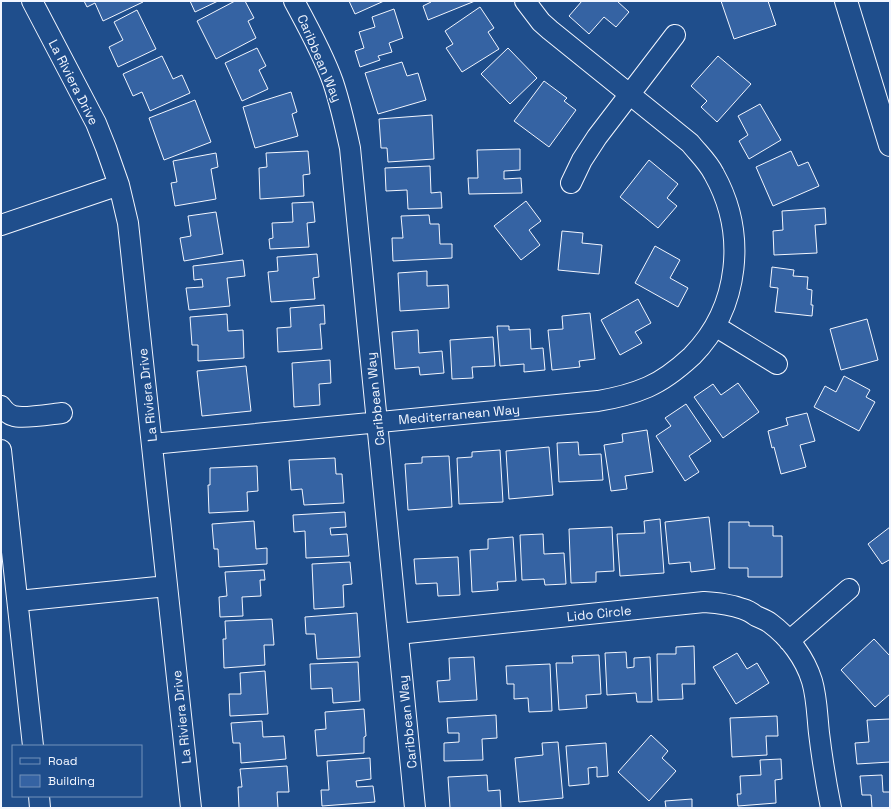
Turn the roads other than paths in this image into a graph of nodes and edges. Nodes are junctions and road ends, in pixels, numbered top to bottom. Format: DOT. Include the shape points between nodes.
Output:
graph roads {
  1 [pos="32,1"];
  2 [pos="294,1"];
  3 [pos="525,1"];
  4 [pos="846,1"];
  5 [pos="675,35"];
  6 [pos="629,94"];
  7 [pos="890,145"];
  8 [pos="571,183"];
  9 [pos="119,185"];
  10 [pos="1,226"];
  11 [pos="715,326"];
  12 [pos="777,364"];
  13 [pos="1,406"];
  14 [pos="62,413"];
  15 [pos="377,422"];
  16 [pos="152,444"];
  17 [pos="1,450"];
  18 [pos="167,586"];
  19 [pos="849,589"];
  20 [pos="18,601"];
  21 [pos="398,634"];
  22 [pos="789,641"];
  23 [pos="32,745"];
  24 [pos="38,797"];
  25 [pos="40,808"];
  26 [pos="190,808"];
  27 [pos="415,808"];
  28 [pos="831,808"];
  1 -- 9 [label="street, La Riviera Drive" via="96,123"];
  2 -- 15 [label="street, Caribbean Way" via="332,80 343,113 350,148"];
  3 -- 6 [label="street, Mediterranean Way" via="541,22"];
  4 -- 7 [label="highway"];
  5 -- 6 [label="street"];
  6 -- 8 [label="street" via="596,137"];
  6 -- 11 [label="street, Mediterranean Way" via="690,143 714,174 725,198 732,223 735,249 733,276"];
  9 -- 10 [label="street"];
  9 -- 16 [label="street, La Riviera Drive" via="128,223"];
  11 -- 12 [label="street"];
  11 -- 15 [label="street, Mediterranean Way" via="700,347 672,374 649,387 624,396 598,401"];
  13 -- 14 [label="street" via="13,416 21,417"];
  15 -- 16 [label="street, Mediterranean Way"];
  15 -- 21 [label="street, Caribbean Way"];
  16 -- 18 [label="street, La Riviera Drive"];
  17 -- 20 [label="street"];
  18 -- 20 [label="street"];
  18 -- 26 [label="street, La Riviera Drive"];
  19 -- 22 [label="street"];
  20 -- 23 [label="street"];
  21 -- 22 [label="street, Lido Circle" via="704,602 744,609 769,622"];
  21 -- 27 [label="street, Caribbean Way"];
  22 -- 28 [label="street, Lido Circle" via="800,655 812,680"];
  24 -- 25 [label="street"];
}
